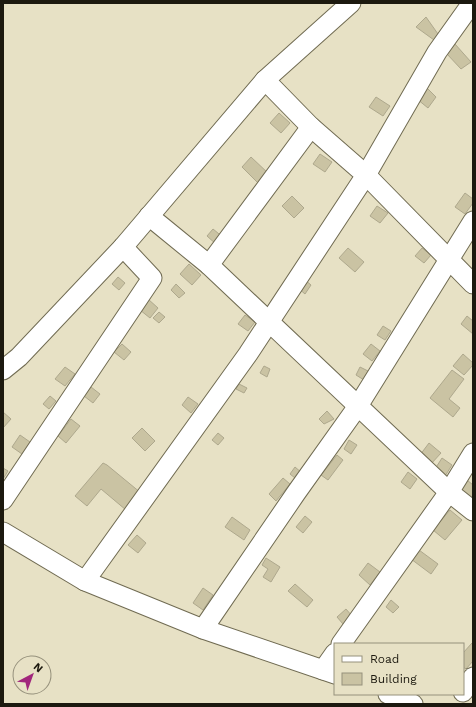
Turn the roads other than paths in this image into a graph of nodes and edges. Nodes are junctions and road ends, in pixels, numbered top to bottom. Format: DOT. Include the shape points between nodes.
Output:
graph roads {
  1 [pos="351,3"];
  2 [pos="472,3"];
  3 [pos="264,80"];
  4 [pos="311,127"];
  5 [pos="366,175"];
  6 [pos="149,216"];
  7 [pos="473,221"];
  8 [pos="123,247"];
  9 [pos="450,260"];
  10 [pos="209,265"];
  11 [pos="473,284"];
  12 [pos="270,322"];
  13 [pos="3,370"];
  14 [pos="358,406"];
  15 [pos="473,453"];
  16 [pos="449,492"];
  17 [pos="3,500"];
  18 [pos="473,511"];
  19 [pos="3,532"];
  20 [pos="84,581"];
  21 [pos="203,629"];
  22 [pos="342,643"];
  23 [pos="334,656"];
  24 [pos="329,672"];
  25 [pos="473,677"];
  26 [pos="464,690"];
  27 [pos="390,695"];
  28 [pos="461,695"];
  29 [pos="413,704"];
  30 [pos="455,704"];
  1 -- 3 [label="street"];
  2 -- 5 [label="street" via="437,52"];
  3 -- 4 [label="street"];
  3 -- 6 [label="street"];
  4 -- 5 [label="street"];
  4 -- 10 [label="street"];
  5 -- 9 [label="street"];
  5 -- 12 [label="street"];
  6 -- 8 [label="street"];
  6 -- 10 [label="street"];
  7 -- 9 [label="street"];
  8 -- 13 [label="street" via="19,357"];
  8 -- 17 [label="street" via="152,278"];
  9 -- 11 [label="street"];
  9 -- 14 [label="street"];
  10 -- 12 [label="street"];
  12 -- 14 [label="street"];
  12 -- 20 [label="street"];
  14 -- 16 [label="street"];
  14 -- 21 [label="street"];
  15 -- 16 [label="street"];
  16 -- 18 [label="street"];
  16 -- 22 [label="street"];
  19 -- 20 [label="street"];
  20 -- 21 [label="street"];
  21 -- 24 [label="street"];
  23 -- 24 [label="street"];
  25 -- 26 [label="street"];
  27 -- 29 [label="street"];
  28 -- 30 [label="street"];
}
